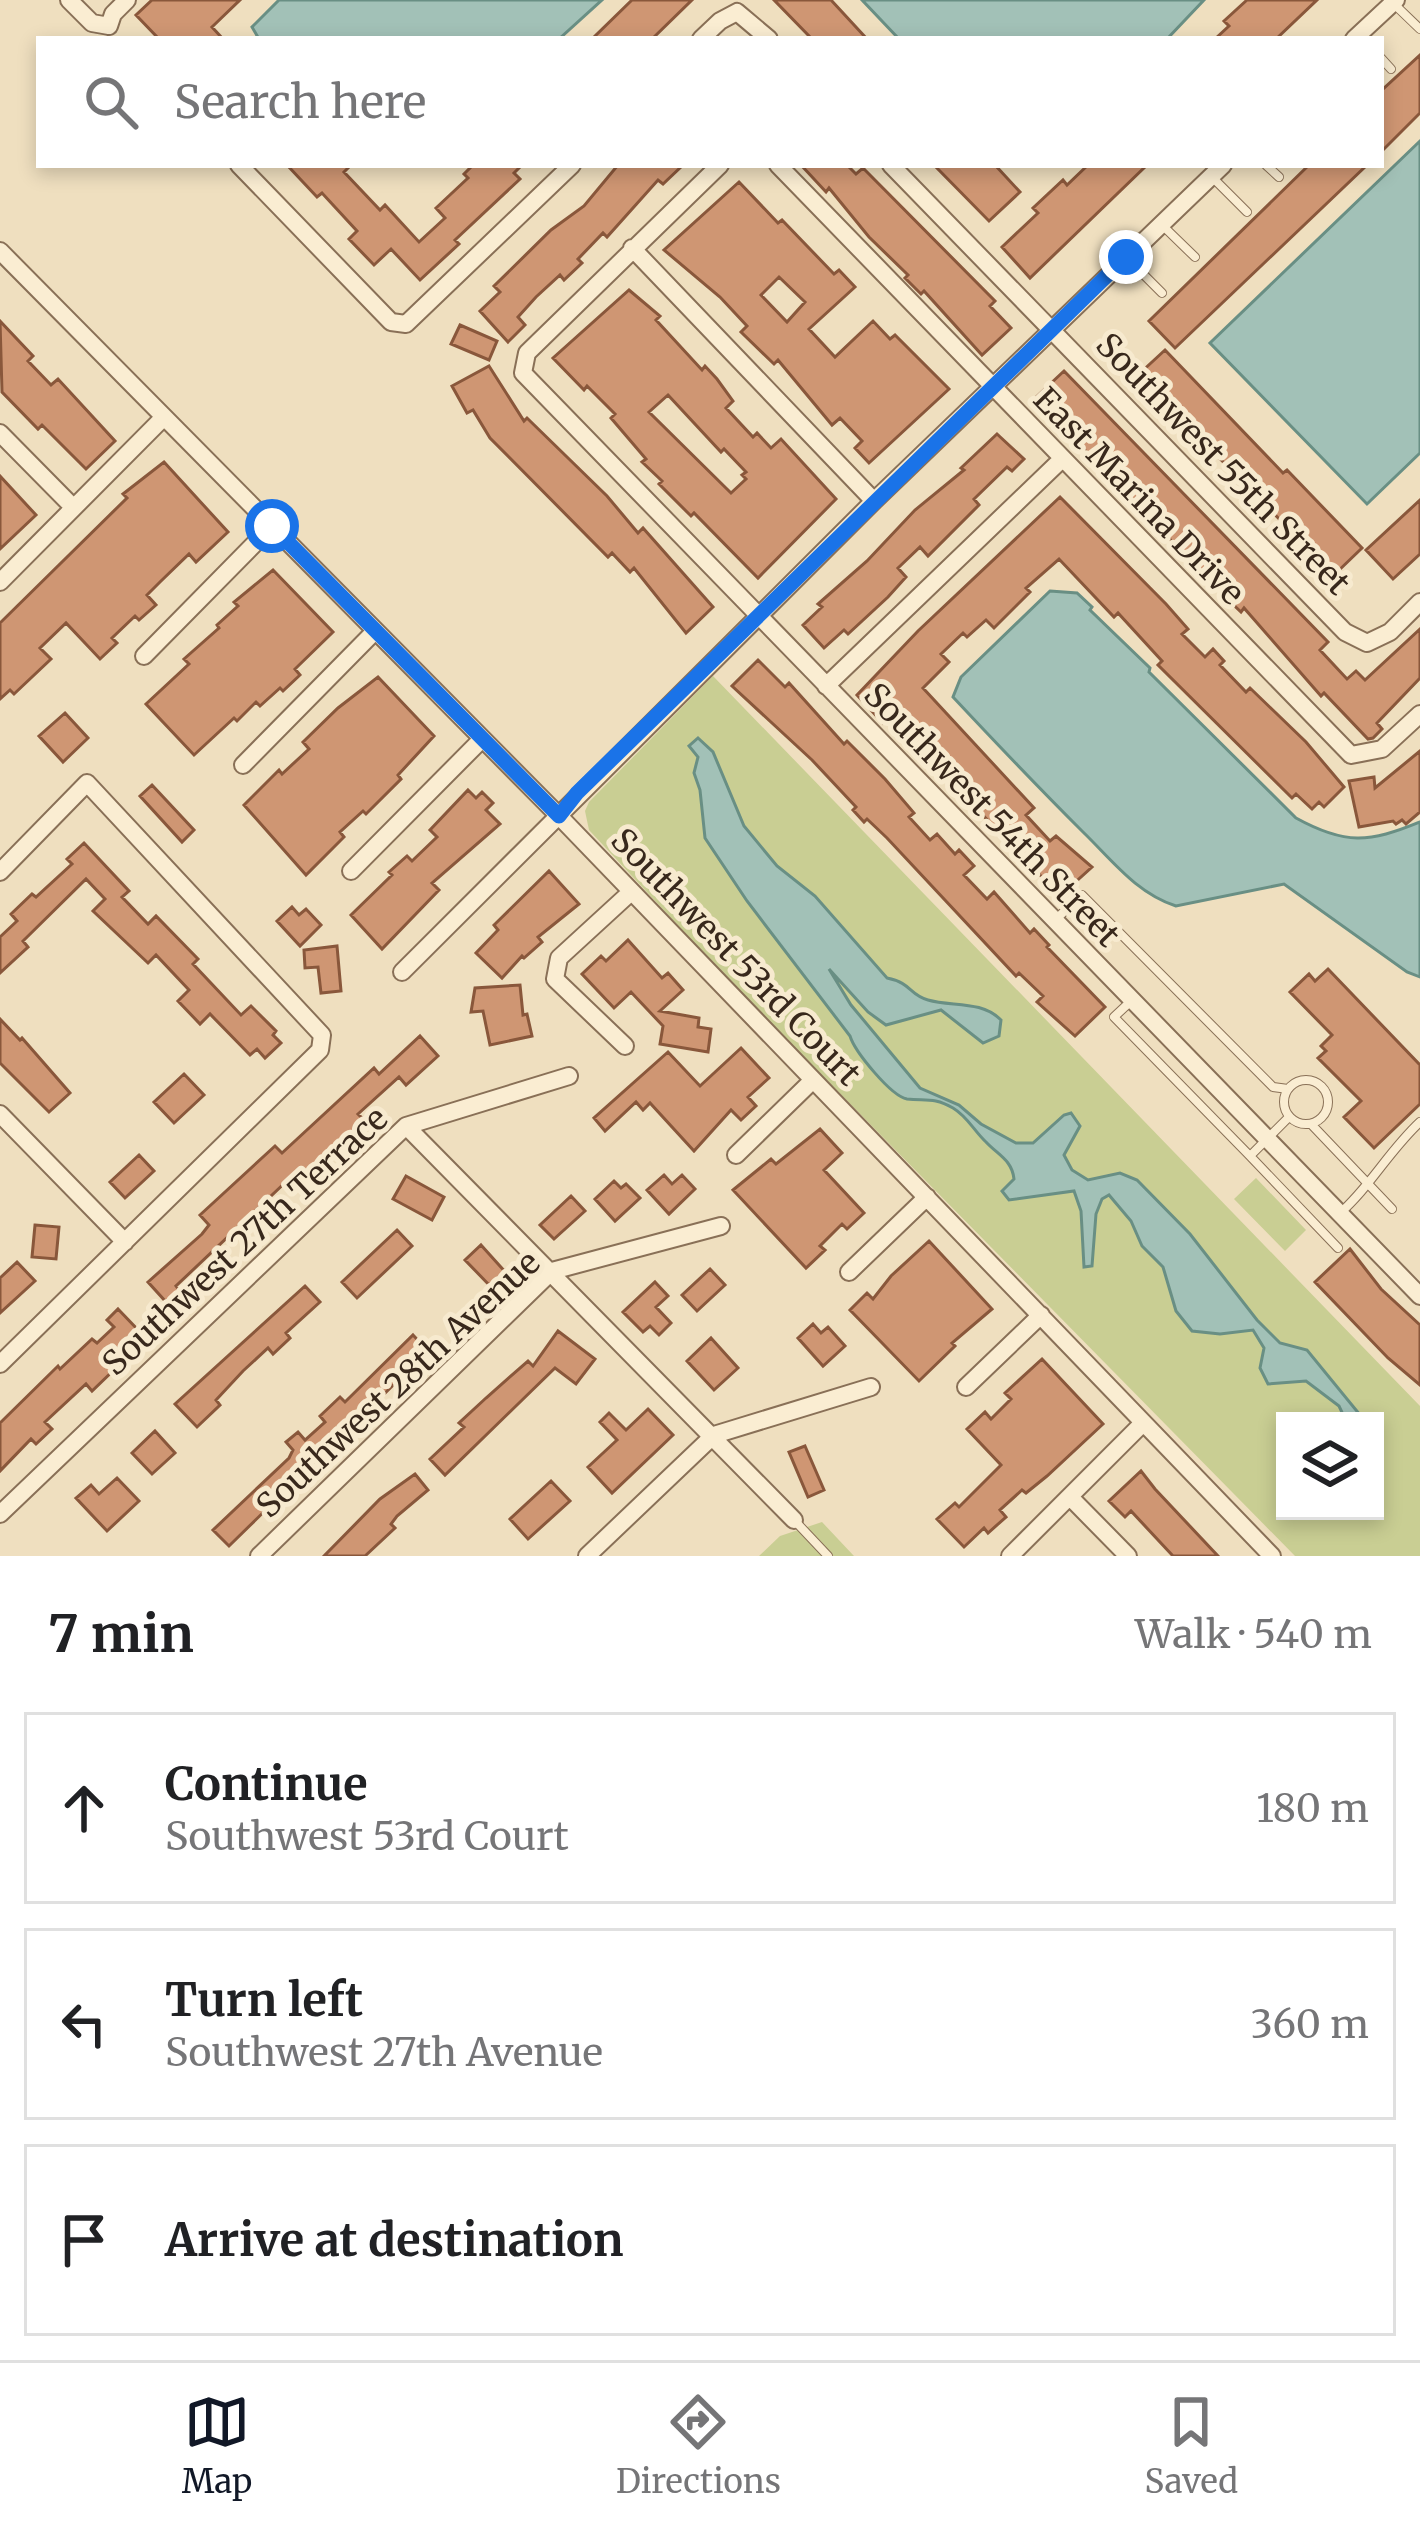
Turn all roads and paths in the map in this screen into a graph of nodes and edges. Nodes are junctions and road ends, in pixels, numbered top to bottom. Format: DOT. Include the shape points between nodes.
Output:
graph roads {
  1 [pos="69,0"];
  2 [pos="127,0"];
  3 [pos="1395,1"];
  4 [pos="1420,29"];
  5 [pos="113,33"];
  6 [pos="704,36"];
  7 [pos="766,36"];
  8 [pos="1360,36"];
  9 [pos="1384,61"];
  10 [pos="1391,69"];
  11 [pos="242,168"];
  12 [pos="569,168"];
  13 [pos="717,168"];
  14 [pos="781,168"];
  15 [pos="894,168"];
  16 [pos="1269,168"];
  17 [pos="1217,170"];
  18 [pos="1279,178"];
  19 [pos="1247,212"];
  20 [pos="1161,224"];
  21 [pos="632,248"];
  22 [pos="0,250"];
  23 [pos="1126,257"];
  24 [pos="1195,257"];
  25 [pos="1162,293"];
  26 [pos="1051,330"];
  27 [pos="992,389"];
  28 [pos="164,417"];
  29 [pos="0,433"];
  30 [pos="1061,460"];
  31 [pos="874,501"];
  32 [pos="73,507"];
  33 [pos="272,526"];
  34 [pos="0,582"];
  35 [pos="1420,602"];
  36 [pos="757,616"];
  37 [pos="375,631"];
  38 [pos="144,656"];
  39 [pos="826,686"];
  40 [pos="1420,715"];
  41 [pos="482,739"];
  42 [pos="243,765"];
  43 [pos="559,816"];
  44 [pos="0,872"];
  45 [pos="351,872"];
  46 [pos="631,892"];
  47 [pos="1054,922"];
  48 [pos="402,972"];
  49 [pos="1131,1001"];
  50 [pos="625,1046"];
  51 [pos="568,1076"];
  52 [pos="813,1080"];
  53 [pos="1288,1089"];
  54 [pos="0,1114"];
  55 [pos="1289,1117"];
  56 [pos="1420,1122"];
  57 [pos="1311,1124"];
  58 [pos="406,1126"];
  59 [pos="1267,1140"];
  60 [pos="736,1155"];
  61 [pos="1250,1156"];
  62 [pos="1367,1184"];
  63 [pos="927,1197"];
  64 [pos="1392,1209"];
  65 [pos="1339,1214"];
  66 [pos="721,1226"];
  67 [pos="125,1243"];
  68 [pos="1338,1248"];
  69 [pos="552,1271"];
  70 [pos="850,1272"];
  71 [pos="1420,1296"];
  72 [pos="1041,1315"];
  73 [pos="3,1355"];
  74 [pos="871,1387"];
  75 [pos="966,1387"];
  76 [pos="1143,1424"];
  77 [pos="714,1435"];
  78 [pos="1070,1497"];
  79 [pos="0,1514"];
  80 [pos="794,1520"];
  81 [pos="259,1556"];
  82 [pos="587,1556"];
  83 [pos="828,1556"];
  84 [pos="1010,1556"];
  85 [pos="1128,1556"];
  86 [pos="1271,1556"];
  1 -- 5 [label="street"];
  2 -- 5 [label="street" via="112,14"];
  3 -- 4 [label="lane"];
  3 -- 8 [label="street"];
  6 -- 7 [label="street" via="737,12"];
  9 -- 10 [label="lane"];
  11 -- 12 [label="street" via="391,322 406,324"];
  13 -- 21 [label="street"];
  14 -- 27 [label="street, East Marina Drive"];
  15 -- 26 [label="street, Southwest 55th Street"];
  16 -- 18 [label="lane"];
  17 -- 19 [label="lane"];
  17 -- 20 [label="street"];
  20 -- 23 [label="street"];
  20 -- 24 [label="lane"];
  21 -- 31 [label="street"];
  21 -- 36 [label="street, Southwest 54th Street" via="527,353 524,373"];
  22 -- 28 [label="street, Southwest 53rd Court"];
  23 -- 25 [label="lane"];
  23 -- 26 [label="street"];
  26 -- 27 [label="street"];
  26 -- 35 [label="street, Southwest 55th Street" via="1346,632 1367,643"];
  27 -- 30 [label="street, East Marina Drive"];
  27 -- 31 [label="street"];
  28 -- 32 [label="street"];
  28 -- 33 [label="street, Southwest 53rd Court"];
  29 -- 32 [label="street"];
  30 -- 39 [label="street"];
  30 -- 40 [label="street, East Marina Drive" via="1351,755 1382,749"];
  31 -- 36 [label="street"];
  32 -- 34 [label="street"];
  33 -- 37 [label="street, Southwest 53rd Court"];
  33 -- 38 [label="street"];
  36 -- 39 [label="street, Southwest 54th Street"];
  36 -- 43 [label="street"];
  37 -- 41 [label="street, Southwest 53rd Court"];
  37 -- 42 [label="street"];
  39 -- 47 [label="street, Southwest 54th Street"];
  41 -- 43 [label="street, Southwest 53rd Court"];
  41 -- 45 [label="street"];
  43 -- 46 [label="street, Southwest 53rd Court"];
  43 -- 48 [label="street"];
  44 -- 67 [label="street" via="87,783 322,1035 320,1050"];
  46 -- 50 [label="street" via="560,958 554,979"];
  46 -- 52 [label="street, Southwest 53rd Court"];
  47 -- 49 [label="street, Southwest 54th Street"];
  47 -- 53 [label="lane" via="1082,895 1261,1075"];
  49 -- 59 [label="street, Southwest 54th Street"];
  49 -- 61 [label="lane" via="1114,1017"];
  51 -- 58 [label="street, Southwest 27th Terrace"];
  52 -- 60 [label="street"];
  52 -- 63 [label="street, Southwest 53rd Court"];
  53 -- 55 [label="lane"];
  53 -- 57 [label="lane" via="1301,1080 1322,1087 1327,1109"];
  54 -- 67 [label="street"];
  55 -- 57 [label="lane"];
  55 -- 59 [label="lane"];
  56 -- 62 [label="lane"];
  57 -- 62 [label="lane"];
  58 -- 69 [label="street"];
  58 -- 79 [label="street, Southwest 27th Terrace"];
  59 -- 61 [label="lane"];
  59 -- 65 [label="street, Southwest 54th Street"];
  61 -- 68 [label="lane"];
  62 -- 64 [label="lane"];
  62 -- 65 [label="lane"];
  63 -- 70 [label="street"];
  63 -- 72 [label="street, Southwest 53rd Court"];
  65 -- 71 [label="street, Southwest 54th Street"];
  66 -- 69 [label="street, Southwest 28th Avenue"];
  67 -- 73 [label="street"];
  69 -- 77 [label="street"];
  69 -- 81 [label="street, Southwest 28th Avenue"];
  72 -- 75 [label="street"];
  72 -- 76 [label="street, Southwest 53rd Court"];
  74 -- 77 [label="street"];
  76 -- 78 [label="street"];
  76 -- 86 [label="street, Southwest 53rd Court"];
  77 -- 80 [label="street"];
  77 -- 82 [label="street"];
  78 -- 84 [label="street"];
  78 -- 85 [label="street"];
  80 -- 83 [label="lane"];
}
